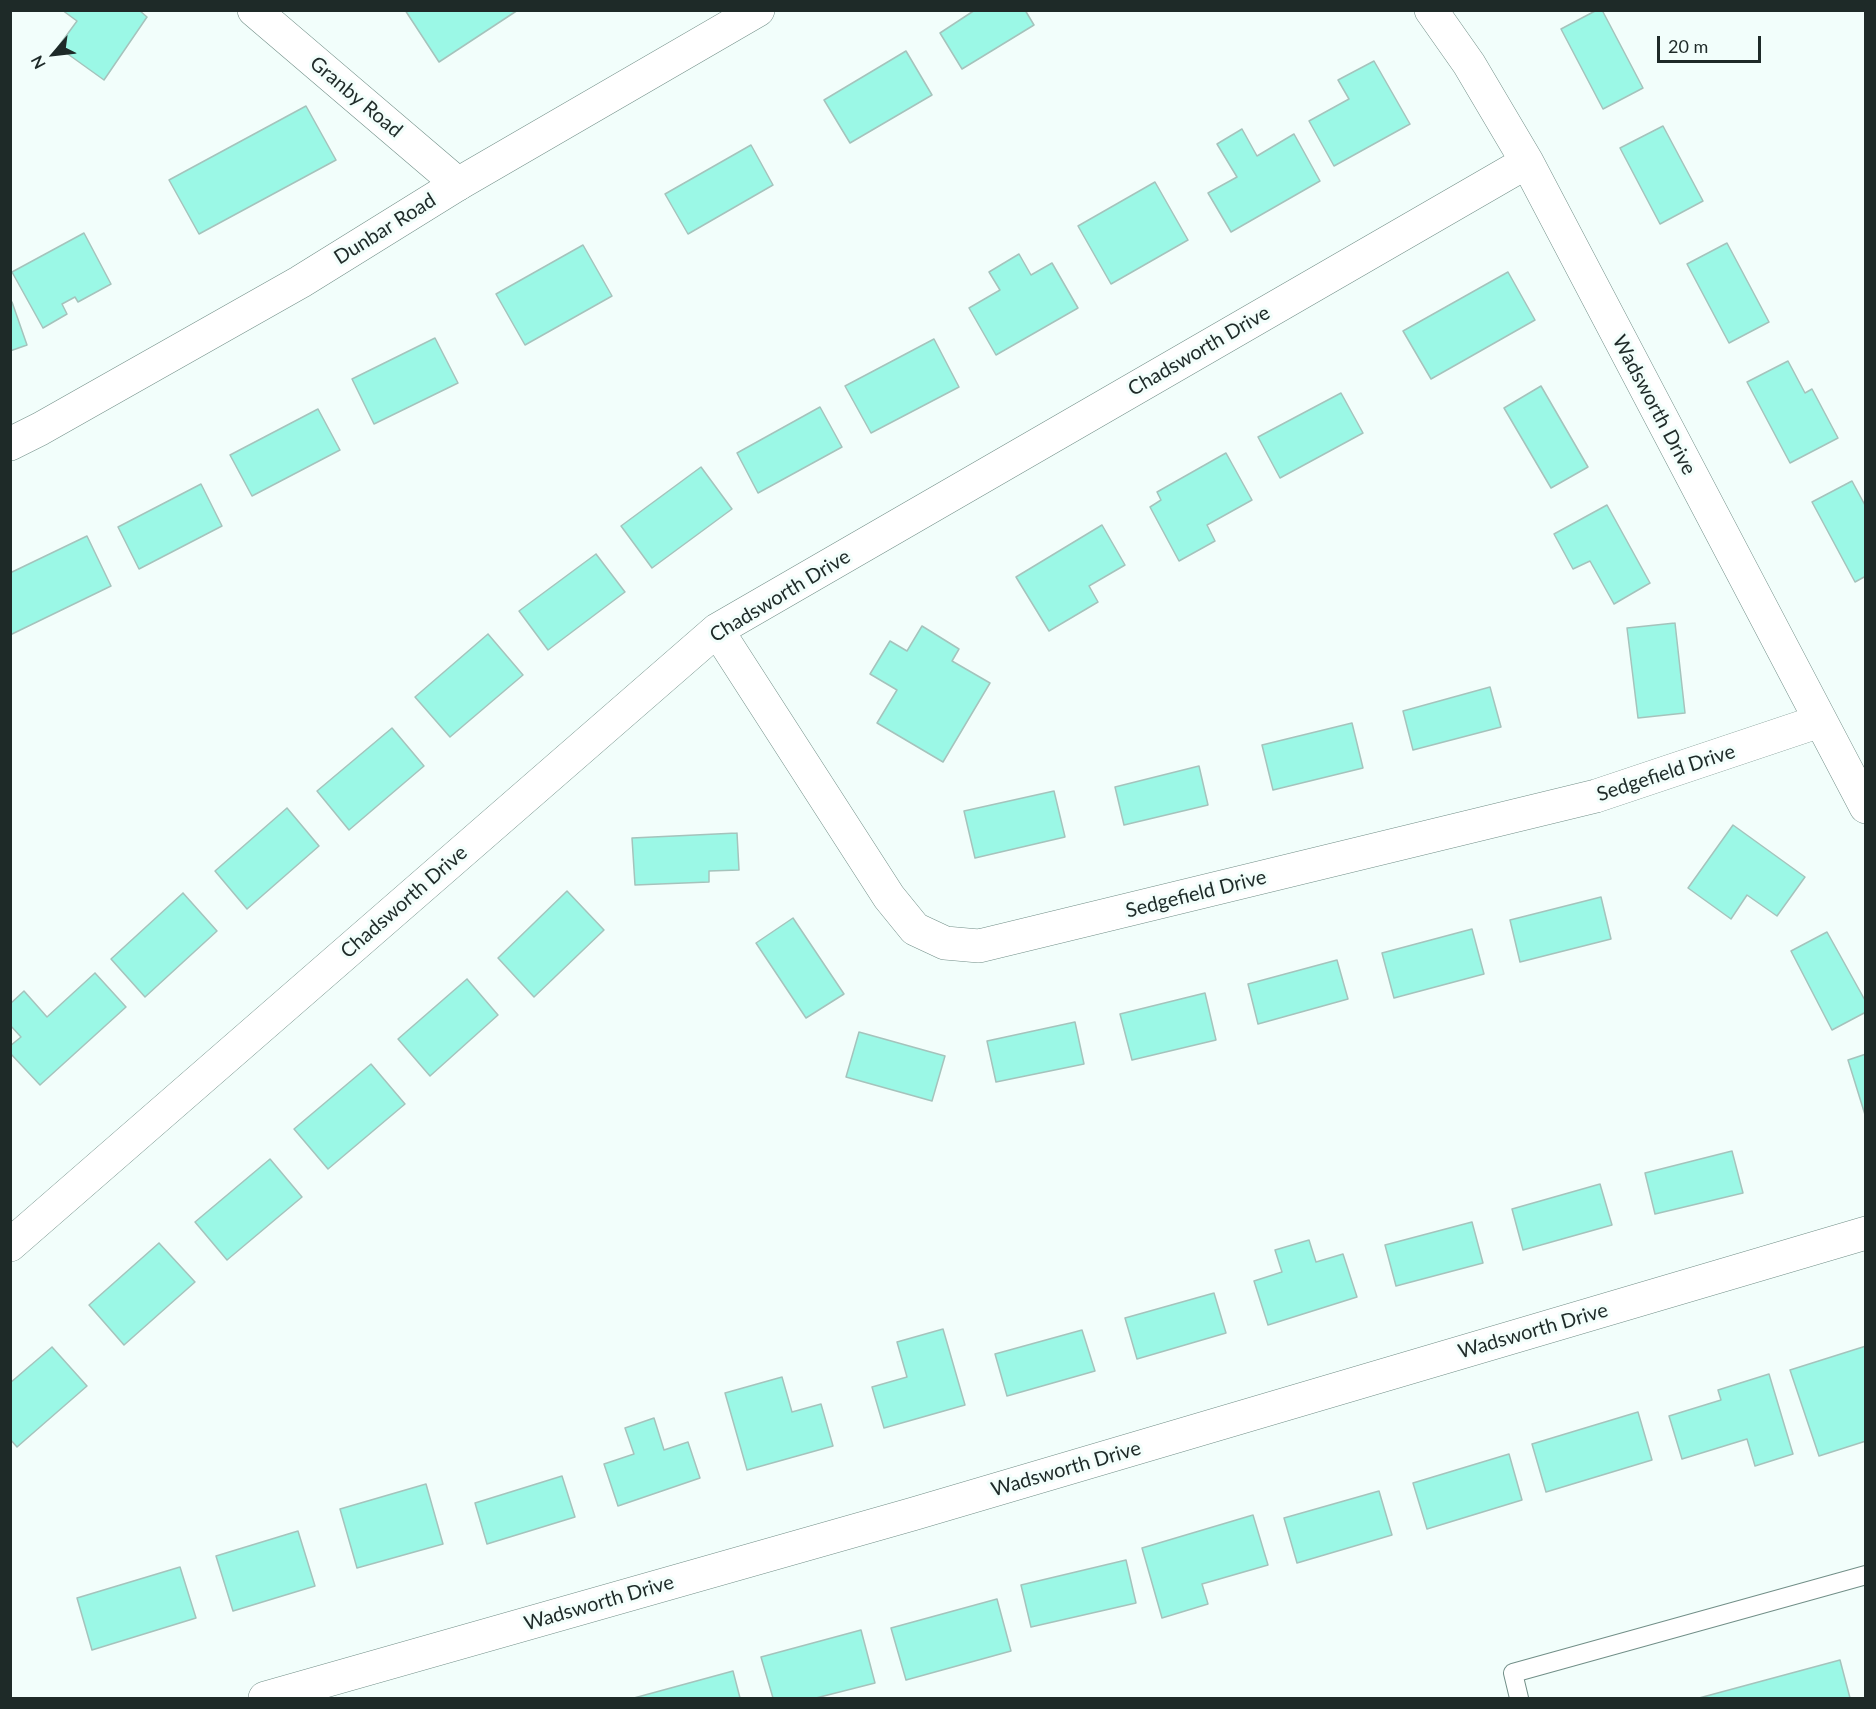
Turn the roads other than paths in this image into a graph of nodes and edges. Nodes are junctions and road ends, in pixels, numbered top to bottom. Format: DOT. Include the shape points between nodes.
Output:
graph roads {
  1 [pos="254,10"];
  2 [pos="758,10"];
  3 [pos="1431,10"];
  4 [pos="1527,162"];
  5 [pos="458,184"];
  6 [pos="10,444"];
  7 [pos="717,630"];
  8 [pos="1820,721"];
  9 [pos="1866,807"];
  10 [pos="1866,1233"];
  11 [pos="10,1245"];
  12 [pos="1866,1575"];
  13 [pos="266,1698"];
  14 [pos="1519,1698"];
  1 -- 5 [label="street, Granby Road"];
  2 -- 5 [label="street, Dunbar Road"];
  3 -- 4 [label="street, Wadsworth Drive" via="1469,64"];
  4 -- 7 [label="street, Chadsworth Drive"];
  4 -- 8 [label="street, Wadsworth Drive"];
  5 -- 6 [label="street, Dunbar Road" via="300,282"];
  7 -- 8 [label="street, Sedgefield Drive" via="889,897 915,929 945,943 979,946 1596,796"];
  7 -- 11 [label="street, Chadsworth Drive"];
  8 -- 9 [label="street, Wadsworth Drive"];
  10 -- 13 [label="street, Wadsworth Drive" via="913,1514"];
  12 -- 14 [label="lane" via="1513,1674"];
}
